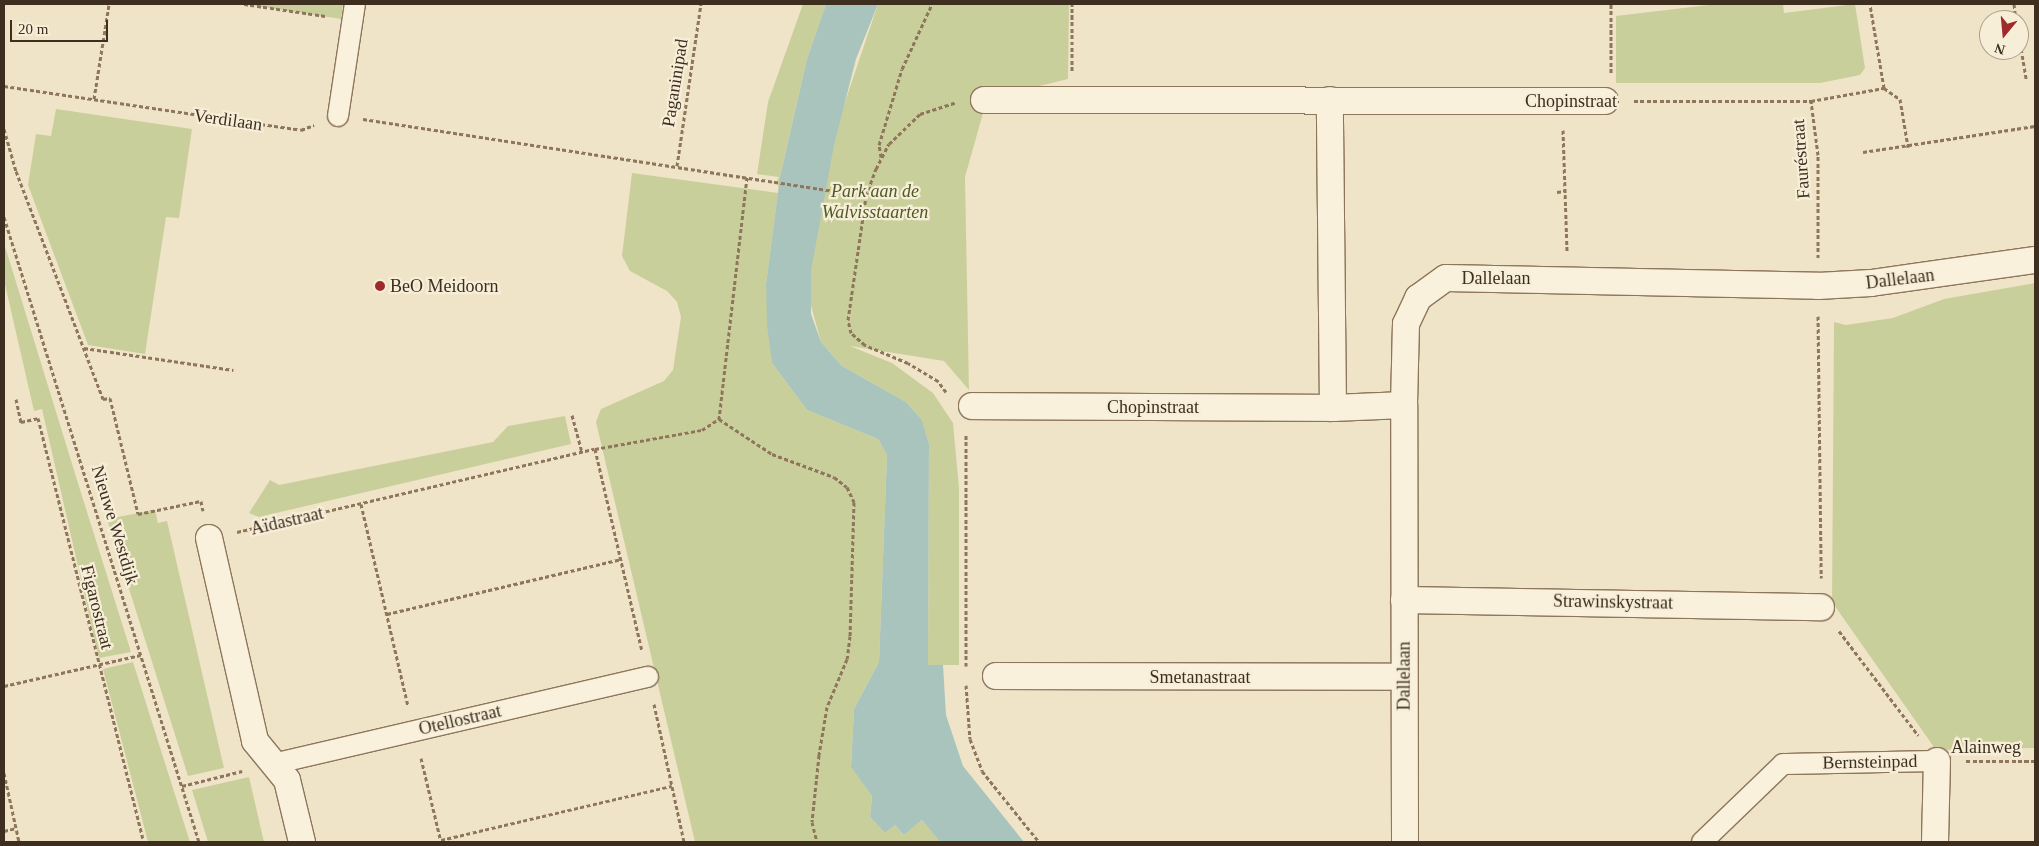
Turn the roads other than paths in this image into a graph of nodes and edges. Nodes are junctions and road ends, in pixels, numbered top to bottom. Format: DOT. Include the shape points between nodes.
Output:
graph roads {
  1 [pos="353,12"];
  2 [pos="984,100"];
  3 [pos="1330,100"];
  4 [pos="1608,101"];
  5 [pos="338,116"];
  6 [pos="2035,260"];
  7 [pos="1404,405"];
  8 [pos="1333,408"];
  9 [pos="963,411"];
  10 [pos="210,538"];
  11 [pos="1404,600"];
  12 [pos="1821,607"];
  13 [pos="648,676"];
  14 [pos="996,676"];
  15 [pos="1404,677"];
  16 [pos="1937,761"];
  17 [pos="273,764"];
  18 [pos="302,842"];
  19 [pos="1405,842"];
  20 [pos="1702,842"];
  21 [pos="1935,842"];
  1 -- 5 [label="street"];
  2 -- 3 [label="street, Chopinstraat"];
  3 -- 4 [label="street, Chopinstraat"];
  3 -- 8 [label="street"];
  6 -- 7 [label="street, Dallelaan" via="1871,284 1818,286 1446,278 1418,298 1406,324"];
  7 -- 8 [label="street, Chopinstraat"];
  7 -- 11 [label="street, Dallelaan"];
  8 -- 9 [label="street, Chopinstraat"];
  10 -- 17 [label="street" via="255,741"];
  11 -- 12 [label="street, Strawinskystraat"];
  11 -- 15 [label="street, Dallelaan"];
  13 -- 17 [label="street, Otellostraat"];
  14 -- 15 [label="street, Smetanastraat"];
  15 -- 19 [label="street, Dallelaan"];
  16 -- 20 [label="street, Bernsteinpad" via="1783,764"];
  16 -- 21 [label="street"];
  17 -- 18 [label="street" via="287,780"];
}
